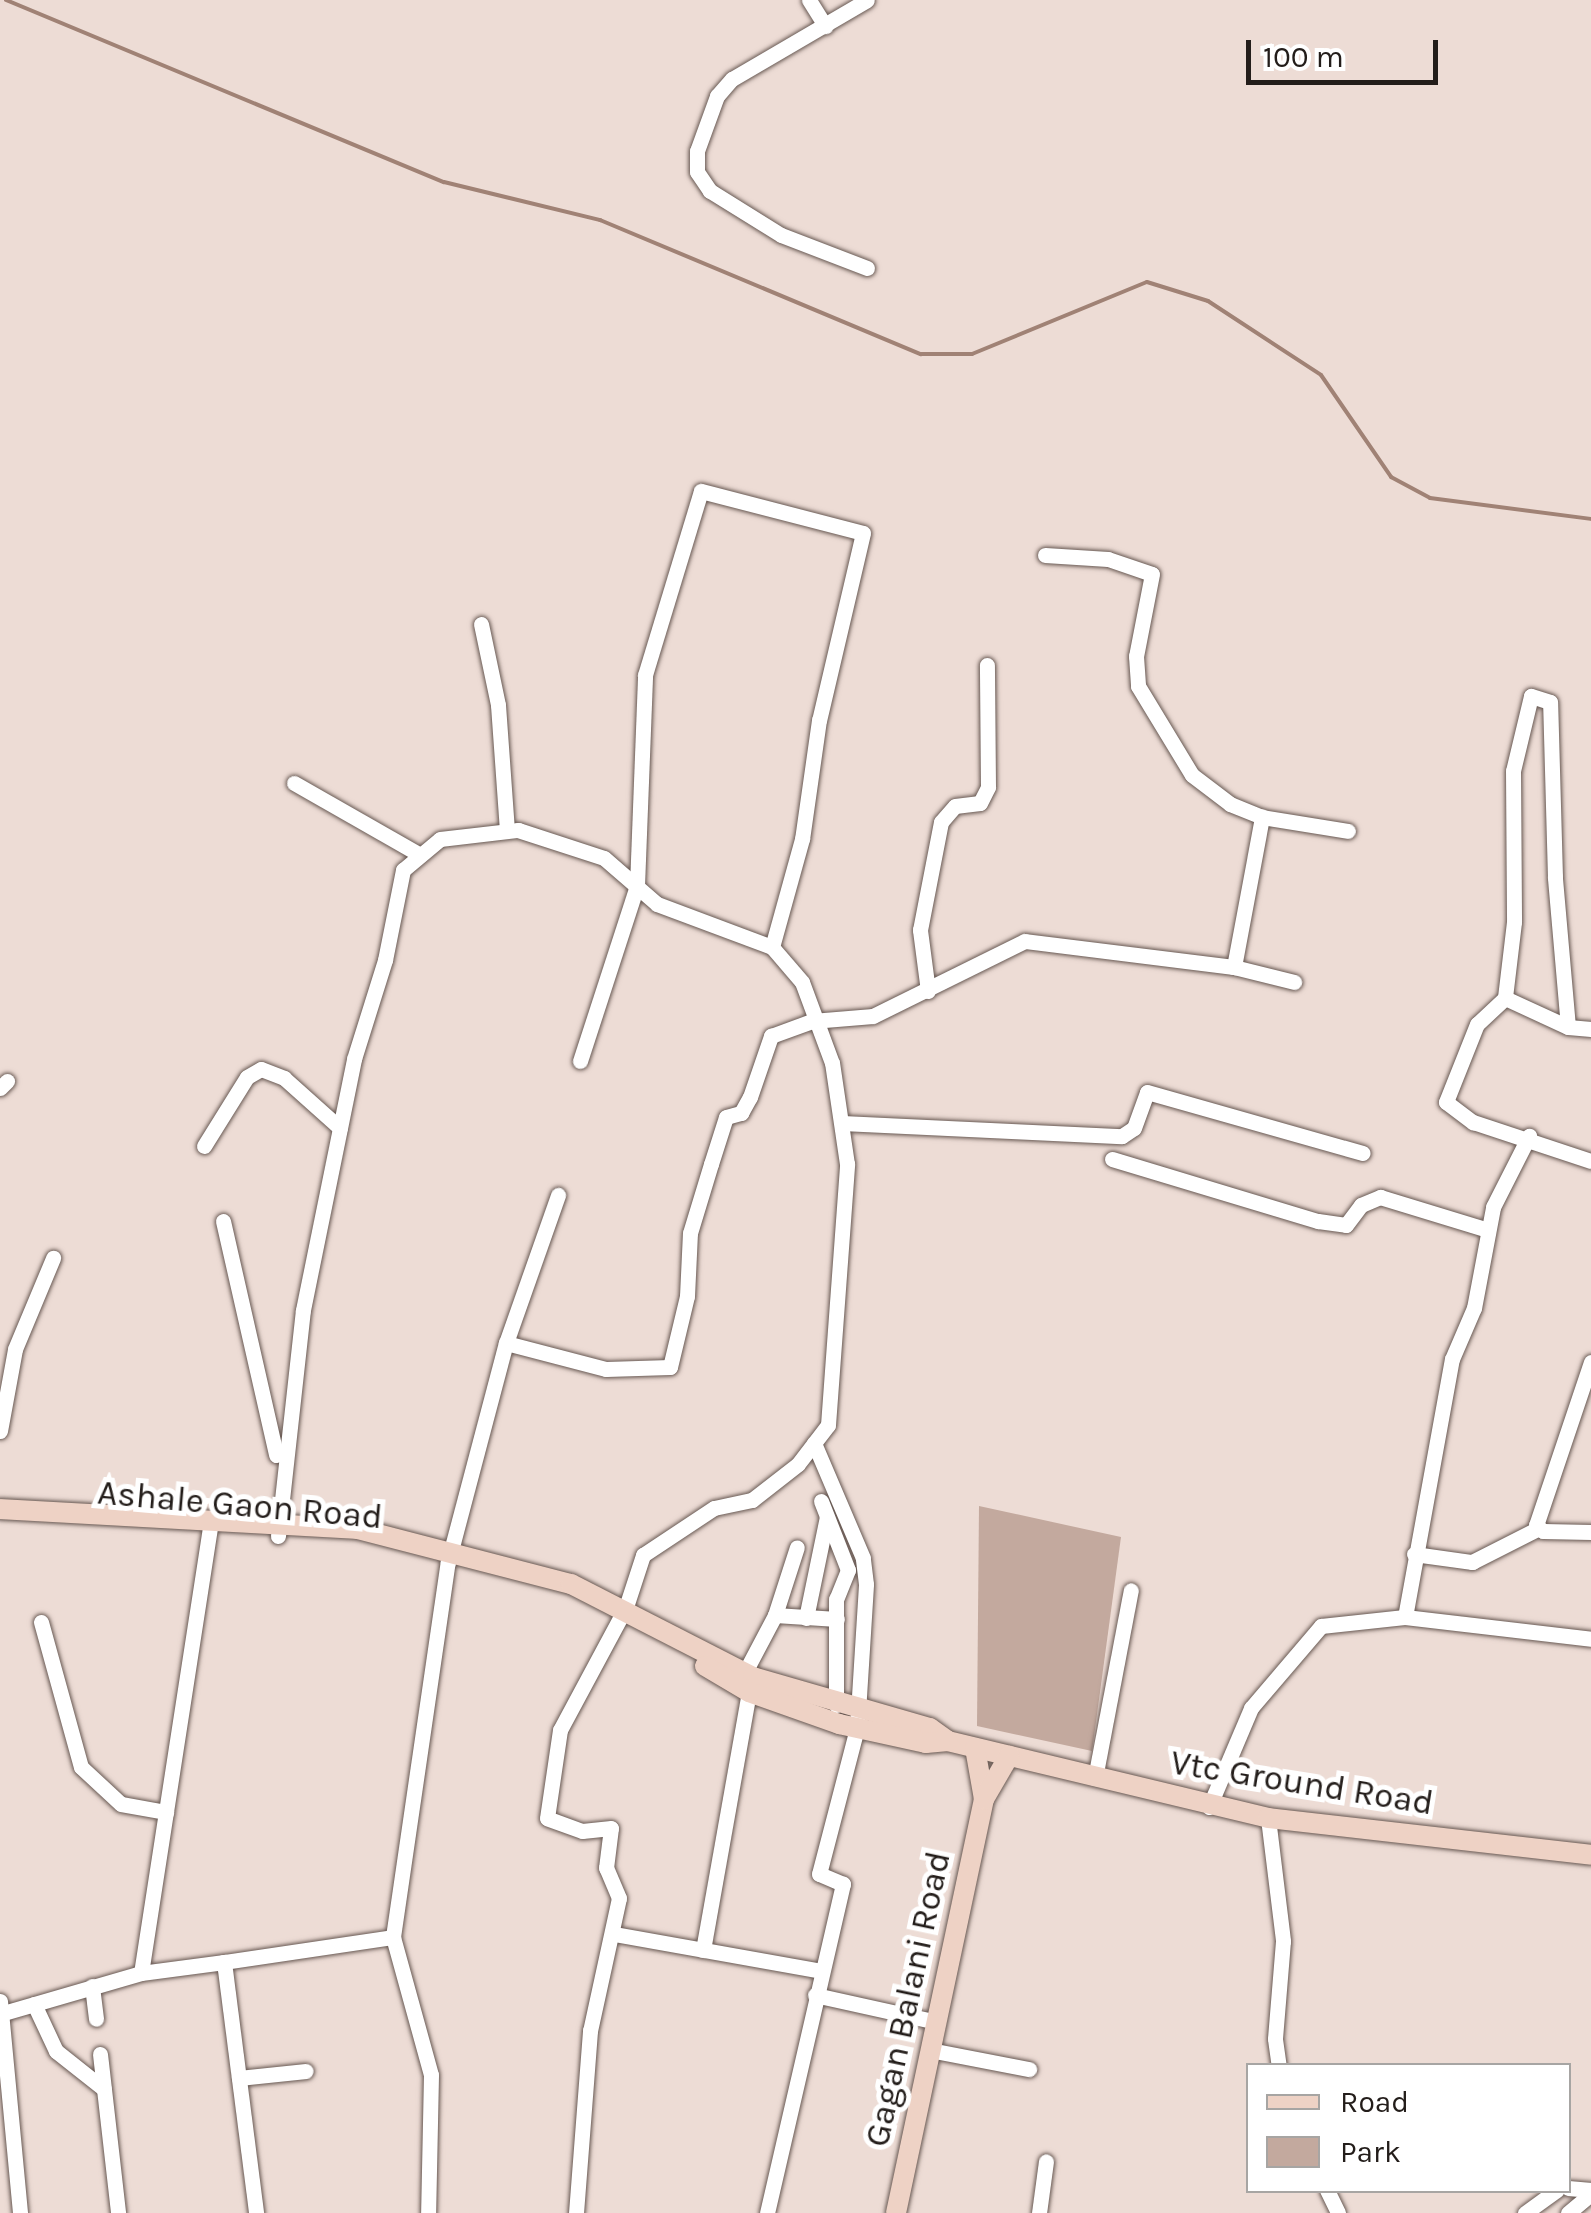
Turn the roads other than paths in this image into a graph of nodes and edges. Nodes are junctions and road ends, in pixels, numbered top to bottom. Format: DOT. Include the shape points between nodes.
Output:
graph roads {
  1 [pos="809,0"];
  2 [pos="867,0"];
  3 [pos="825,26"];
  4 [pos="866,268"];
  5 [pos="1045,555"];
  6 [pos="480,624"];
  7 [pos="987,665"];
  8 [pos="294,783"];
  9 [pos="1262,817"];
  10 [pos="507,831"];
  11 [pos="1348,831"];
  12 [pos="420,855"];
  13 [pos="637,886"];
  14 [pos="772,947"];
  15 [pos="1234,967"];
  16 [pos="1294,982"];
  17 [pos="928,991"];
  18 [pos="1504,998"];
  19 [pos="812,1021"];
  20 [pos="1568,1027"];
  21 [pos="1591,1028"];
  22 [pos="580,1062"];
  23 [pos="842,1123"];
  24 [pos="340,1128"];
  25 [pos="1529,1136"];
  26 [pos="204,1146"];
  27 [pos="1362,1152"];
  28 [pos="1112,1159"];
  29 [pos="1591,1161"];
  30 [pos="558,1195"];
  31 [pos="222,1221"];
  32 [pos="1488,1230"];
  33 [pos="52,1258"];
  34 [pos="506,1344"];
  35 [pos="1591,1362"];
  36 [pos="0,1430"];
  37 [pos="814,1443"];
  38 [pos="281,1482"];
  39 [pos="821,1500"];
  40 [pos="0,1510"];
  41 [pos="828,1517"];
  42 [pos="0,1518"];
  43 [pos="210,1526"];
  44 [pos="1537,1529"];
  45 [pos="278,1530"];
  46 [pos="1591,1532"];
  47 [pos="797,1547"];
  48 [pos="1414,1554"];
  49 [pos="450,1556"];
  50 [pos="1131,1590"];
  51 [pos="624,1612"];
  52 [pos="775,1615"];
  53 [pos="1405,1617"];
  54 [pos="806,1618"];
  55 [pos="837,1619"];
  56 [pos="40,1622"];
  57 [pos="1591,1639"];
  58 [pos="747,1682"];
  59 [pos="836,1704"];
  60 [pos="858,1719"];
  61 [pos="948,1741"];
  62 [pos="975,1748"];
  63 [pos="1009,1756"];
  64 [pos="1094,1778"];
  65 [pos="984,1799"];
  66 [pos="1210,1807"];
  67 [pos="166,1812"];
  68 [pos="1268,1818"];
  69 [pos="1591,1856"];
  70 [pos="614,1934"];
  71 [pos="393,1937"];
  72 [pos="704,1950"];
  73 [pos="224,1962"];
  74 [pos="821,1971"];
  75 [pos="141,1973"];
  76 [pos="92,1986"];
  77 [pos="816,1996"];
  78 [pos="34,2004"];
  79 [pos="1,2009"];
  80 [pos="96,2018"];
  81 [pos="937,2022"];
  82 [pos="930,2050"];
  83 [pos="100,2054"];
  84 [pos="1278,2063"];
  85 [pos="1029,2069"];
  86 [pos="306,2071"];
  87 [pos="239,2078"];
  88 [pos="104,2089"];
  89 [pos="1046,2162"];
  90 [pos="1591,2192"];
  91 [pos="1553,2193"];
  92 [pos="20,2213"];
  93 [pos="118,2213"];
  94 [pos="256,2213"];
  95 [pos="428,2213"];
  96 [pos="576,2213"];
  97 [pos="767,2213"];
  98 [pos="896,2213"];
  99 [pos="1039,2213"];
  100 [pos="1524,2213"];
  101 [pos="1568,2213"];
  1 -- 3 [label="street"];
  2 -- 3 [label="street"];
  3 -- 4 [label="street" via="724,87 707,118 697,172 710,191 781,235"];
  5 -- 9 [label="street" via="1108,559 1152,574 1136,656 1138,686 1192,775 1230,804"];
  6 -- 10 [label="street" via="498,705"];
  7 -- 17 [label="street" via="988,787 980,803 956,806 941,822 920,930"];
  8 -- 12 [label="street"];
  9 -- 11 [label="street"];
  9 -- 15 [label="street"];
  10 -- 12 [label="street" via="440,839"];
  10 -- 13 [label="street" via="604,858"];
  12 -- 24 [label="street" via="403,870"];
  13 -- 14 [label="street" via="673,911"];
  13 -- 14 [label="street" via="645,675 676,593 701,490 863,534 818,720 802,839"];
  13 -- 22 [label="street"];
  14 -- 19 [label="street" via="802,982"];
  15 -- 16 [label="street"];
  15 -- 17 [label="street" via="1025,941"];
  17 -- 19 [label="street" via="873,1016"];
  18 -- 20 [label="street"];
  18 -- 20 [label="street" via="1514,922 1513,771 1530,696 1550,702"];
  18 -- 25 [label="street" via="1477,1024 1446,1102 1473,1122"];
  19 -- 23 [label="street" via="832,1063"];
  19 -- 34 [label="street" via="772,1036 750,1097 741,1112 726,1116 690,1233 687,1296 670,1366 606,1369"];
  20 -- 21 [label="street"];
  23 -- 27 [label="street" via="1122,1136 1134,1128 1148,1092"];
  23 -- 37 [label="street" via="847,1164 836,1367 828,1426"];
  24 -- 26 [label="street" via="284,1078 261,1070 247,1077"];
  24 -- 38 [label="street" via="303,1310"];
  25 -- 29 [label="street"];
  25 -- 32 [label="street"];
  28 -- 32 [label="street" via="1318,1221 1346,1225 1361,1206 1380,1198"];
  30 -- 34 [label="street"];
  31 -- 38 [label="street" via="253,1333"];
  32 -- 48 [label="street" via="1474,1308 1438,1416"];
  33 -- 36 [label="street" via="14,1349"];
  34 -- 49 [label="street"];
  35 -- 44 [label="street"];
  37 -- 51 [label="street" via="752,1500 714,1508 643,1555"];
  37 -- 60 [label="street" via="863,1558"];
  38 -- 45 [label="street"];
  39 -- 41 [label="street"];
  40 -- 43 [label="street, Ashale Gaon Road"];
  41 -- 54 [label="street"];
  41 -- 55 [label="street" via="848,1570 839,1584"];
  42 -- 43 [label="street, Ashale Gaon Road"];
  43 -- 45 [label="street, Ashale Gaon Road"];
  43 -- 67 [label="street"];
  44 -- 46 [label="street"];
  44 -- 48 [label="street" via="1472,1562"];
  45 -- 49 [label="street, Ashale Gaon Road" via="357,1535"];
  47 -- 52 [label="street"];
  48 -- 53 [label="street"];
  49 -- 51 [label="street, Ashale Gaon Road"];
  49 -- 71 [label="street"];
  50 -- 64 [label="street"];
  51 -- 58 [label="street, Ashale Gaon Road"];
  51 -- 70 [label="street" via="560,1730 548,1797 548,1818 582,1831 611,1828 606,1868 617,1883"];
  52 -- 54 [label="street"];
  52 -- 58 [label="street"];
  53 -- 57 [label="street"];
  53 -- 66 [label="street" via="1321,1626 1251,1708"];
  54 -- 55 [label="street"];
  55 -- 59 [label="street"];
  56 -- 67 [label="street" via="81,1767 121,1804"];
  58 -- 59 [label="street, Ashale Gaon Road"];
  58 -- 60 [label="street, Ashale Gaon Road"];
  58 -- 72 [label="street"];
  59 -- 60 [label="street, Ashale Gaon Road"];
  60 -- 61 [label="street, Ashale Gaon Road" via="930,1728"];
  60 -- 74 [label="street" via="819,1874 842,1884"];
  61 -- 62 [label="street, Vtc Ground Road"];
  62 -- 63 [label="street, Vtc Ground Road"];
  62 -- 65 [label="street, Gagan Balani Road"];
  63 -- 64 [label="street, Vtc Ground Road"];
  63 -- 65 [label="street, Gagan Balani Road"];
  64 -- 66 [label="street, Vtc Ground Road"];
  65 -- 81 [label="street, Gagan Balani Road"];
  66 -- 68 [label="street, Vtc Ground Road"];
  67 -- 75 [label="street"];
  68 -- 69 [label="street, Vtc Ground Road"];
  68 -- 84 [label="street" via="1283,1940 1274,2039"];
  70 -- 72 [label="street"];
  70 -- 96 [label="street" via="590,2031"];
  71 -- 73 [label="street"];
  71 -- 95 [label="street" via="431,2075"];
  72 -- 74 [label="street"];
  73 -- 75 [label="street"];
  73 -- 87 [label="street"];
  74 -- 77 [label="street"];
  75 -- 76 [label="street"];
  76 -- 78 [label="street"];
  76 -- 80 [label="street"];
  77 -- 81 [label="street"];
  77 -- 97 [label="street"];
  78 -- 79 [label="street"];
  78 -- 88 [label="street" via="56,2051"];
  79 -- 92 [label="street"];
  81 -- 82 [label="street, Gagan Balani Road"];
  82 -- 85 [label="street"];
  82 -- 98 [label="street, Gagan Balani Road"];
  83 -- 88 [label="street"];
  86 -- 87 [label="street"];
  87 -- 94 [label="street"];
  88 -- 93 [label="street"];
  89 -- 99 [label="street"];
  90 -- 101 [label="street"];
  91 -- 100 [label="street"];
}
